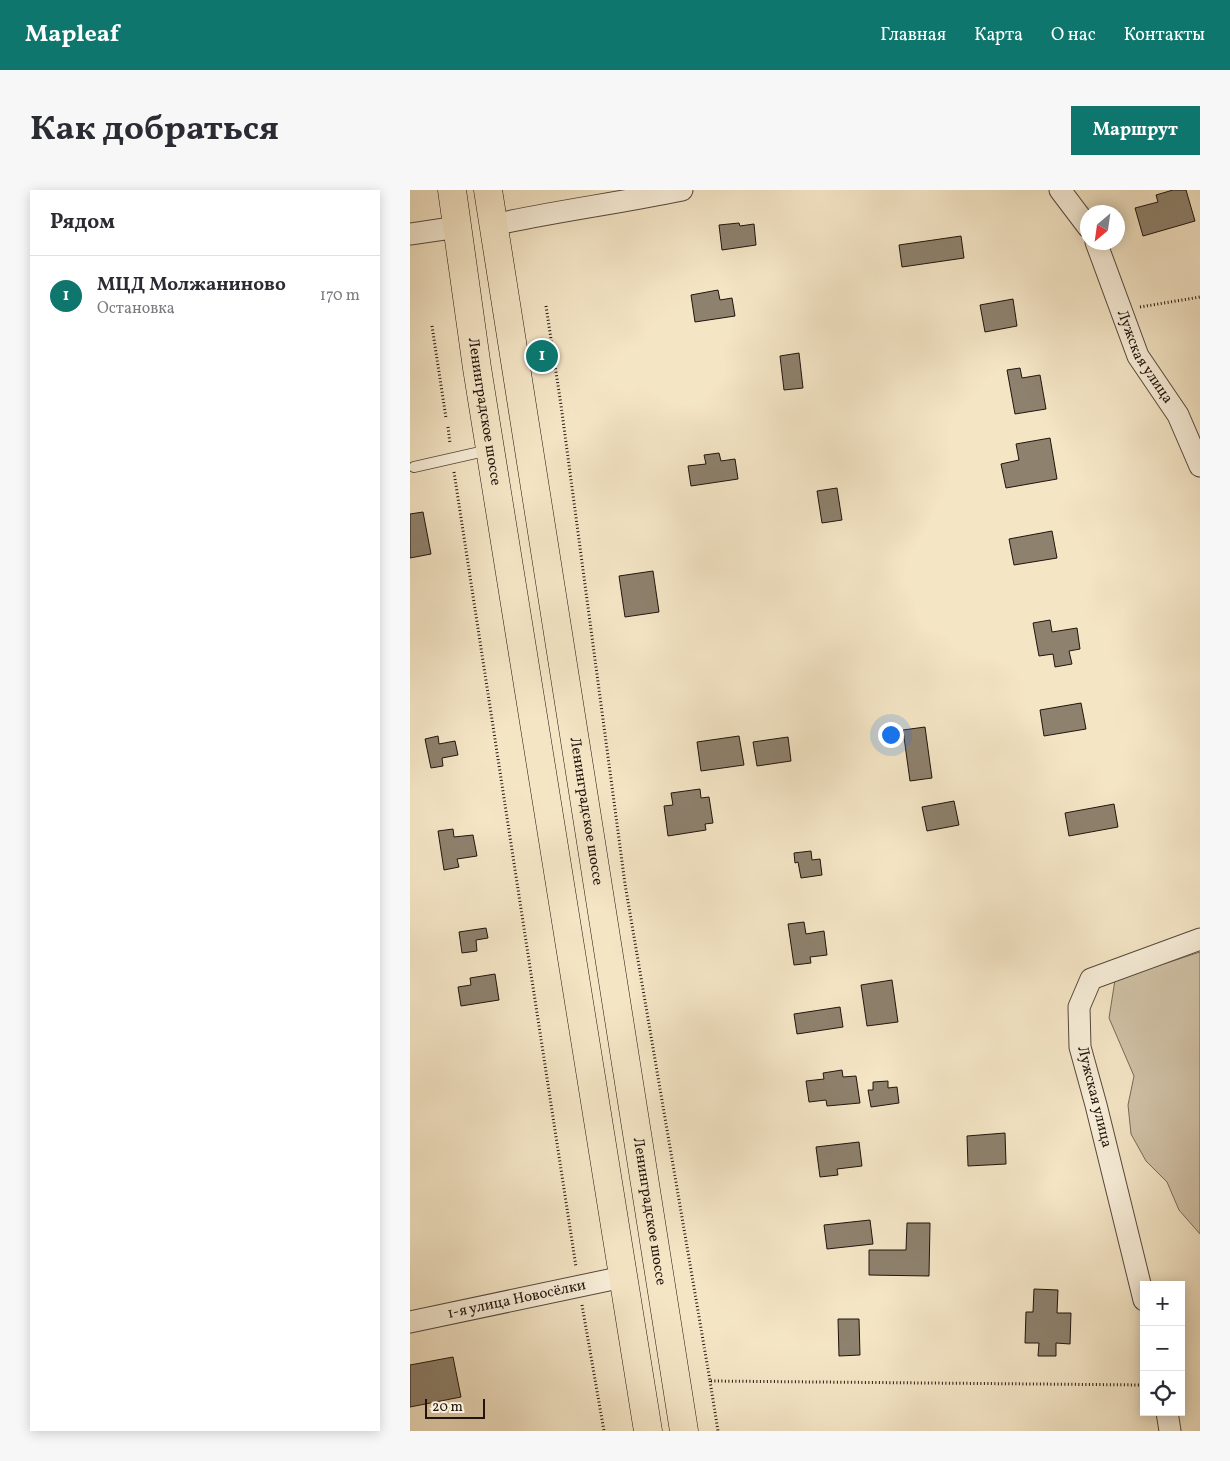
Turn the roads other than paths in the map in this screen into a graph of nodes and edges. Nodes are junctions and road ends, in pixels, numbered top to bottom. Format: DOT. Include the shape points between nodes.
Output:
graph roads {
  1 [pos="452,190"];
  2 [pos="488,190"];
  3 [pos="682,190"];
  4 [pos="1060,190"];
  5 [pos="1080,216"];
  6 [pos="493,225"];
  7 [pos="458,227"];
  8 [pos="410,234"];
  9 [pos="1099,250"];
  10 [pos="490,449"];
  11 [pos="1200,466"];
  12 [pos="414,467"];
  13 [pos="1200,938"];
  14 [pos="623,1277"];
  15 [pos="1140,1284"];
  16 [pos="410,1322"];
  17 [pos="1168,1416"];
  18 [pos="648,1431"];
  19 [pos="684,1431"];
  20 [pos="1170,1431"];
  1 -- 7 [label="highway, Ленинградское шоссе"];
  2 -- 6 [label="highway, Ленинградское шоссе"];
  3 -- 6 [label="street"];
  4 -- 5 [label="street"];
  6 -- 19 [label="highway, Ленинградское шоссе"];
  7 -- 8 [label="street"];
  7 -- 10 [label="highway, Ленинградское шоссе"];
  9 -- 11 [label="street, Лужская улица" via="1138,356 1178,415"];
  10 -- 12 [label="lane"];
  10 -- 14 [label="highway, Ленинградское шоссе"];
  13 -- 15 [label="street, Лужская улица" via="1091,979 1079,1006 1080,1047"];
  14 -- 16 [label="street, 1-я улица Новосёлки"];
  14 -- 18 [label="highway, Ленинградское шоссе"];
  17 -- 20 [label="street"];
}
